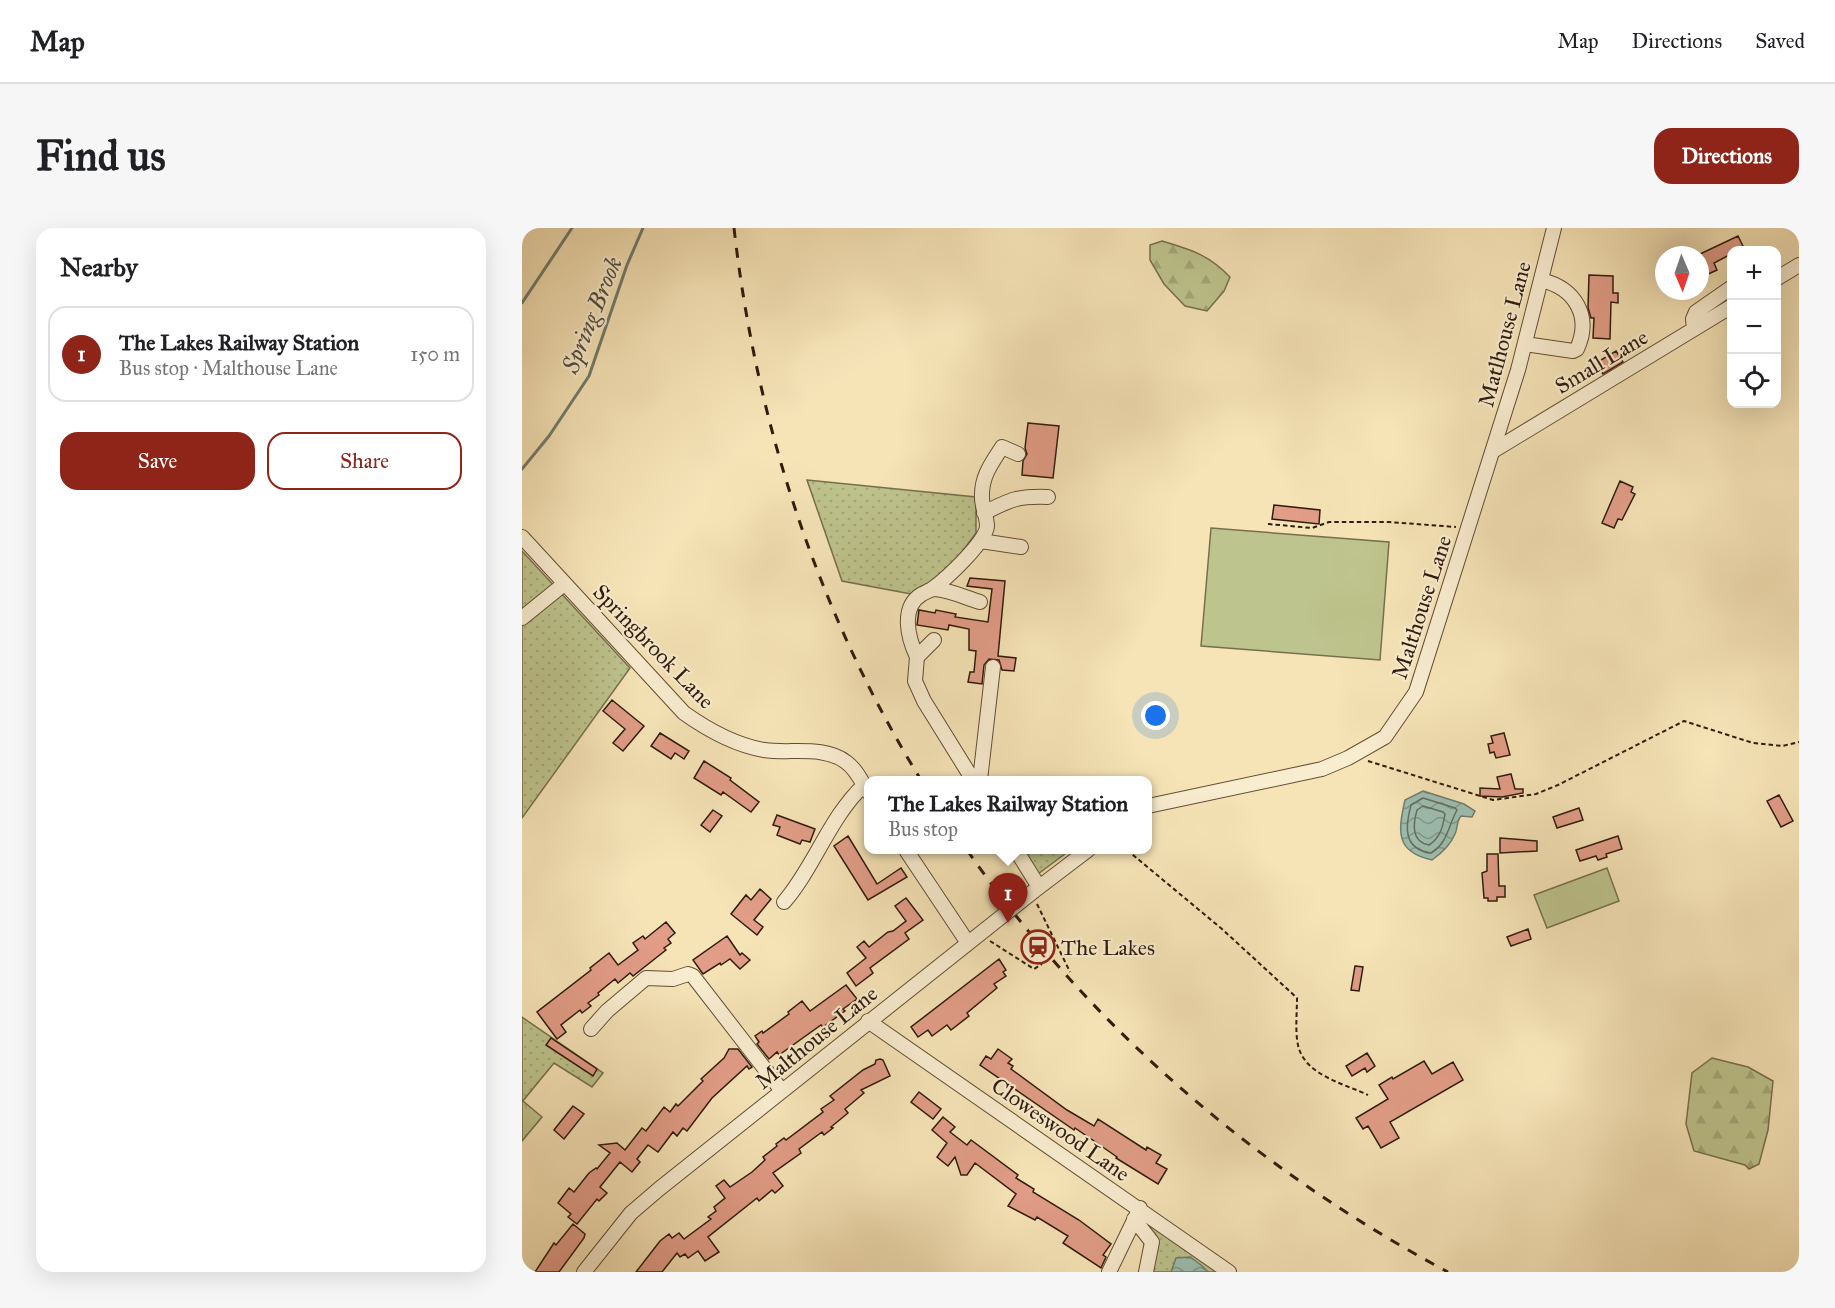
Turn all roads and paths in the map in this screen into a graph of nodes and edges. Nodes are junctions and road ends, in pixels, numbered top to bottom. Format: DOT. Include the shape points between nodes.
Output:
graph roads {
  1 [pos="1554,228"];
  2 [pos="1799,266"];
  3 [pos="1781,276"];
  4 [pos="1541,280"];
  5 [pos="1727,290"];
  6 [pos="1727,308"];
  7 [pos="1694,329"];
  8 [pos="1525,344"];
  9 [pos="1493,451"];
  10 [pos="1018,454"];
  11 [pos="1048,497"];
  12 [pos="984,513"];
  13 [pos="1268,524"];
  14 [pos="1468,528"];
  15 [pos="522,537"];
  16 [pos="981,541"];
  17 [pos="1021,547"];
  18 [pos="564,584"];
  19 [pos="932,589"];
  20 [pos="980,603"];
  21 [pos="522,618"];
  22 [pos="934,640"];
  23 [pos="917,657"];
  24 [pos="993,667"];
  25 [pos="1799,742"];
  26 [pos="1348,758"];
  27 [pos="970,776"];
  28 [pos="980,776"];
  29 [pos="864,785"];
  30 [pos="864,789"];
  31 [pos="1152,805"];
  32 [pos="909,854"];
  33 [pos="1018,854"];
  34 [pos="1082,854"];
  35 [pos="1133,854"];
  36 [pos="1036,892"];
  37 [pos="784,902"];
  38 [pos="985,934"];
  39 [pos="968,943"];
  40 [pos="1042,964"];
  41 [pos="1070,972"];
  42 [pos="868,1021"];
  43 [pos="591,1029"];
  44 [pos="782,1091"];
  45 [pos="1368,1095"];
  46 [pos="1137,1214"];
  47 [pos="584,1272"];
  48 [pos="1109,1272"];
  49 [pos="1146,1272"];
  50 [pos="1228,1272"];
  1 -- 4 [label="street, Matlhouse Lane"];
  2 -- 3 [label="street"];
  4 -- 8 [label="street, Matlhouse Lane"];
  4 -- 8 [label="street" via="1560,287 1579,307 1580,343 1572,351"];
  5 -- 7 [label="street" via="1696,312"];
  6 -- 7 [label="street, Small Lane"];
  7 -- 9 [label="street, Small Lane"];
  8 -- 9 [label="street, Matlhouse Lane"];
  9 -- 14 [label="street, Malthouse Lane"];
  10 -- 12 [label="street" via="1002,447 983,478"];
  11 -- 12 [label="street" via="1025,496"];
  12 -- 16 [label="street" via="987,526"];
  13 -- 14 [label="path" via="1312,528 1329,522 1389,522"];
  14 -- 26 [label="street, Malthouse Lane" via="1416,692 1385,737"];
  15 -- 18 [label="street, Springbrook Lane"];
  16 -- 17 [label="street"];
  16 -- 19 [label="street" via="950,576"];
  18 -- 21 [label="street"];
  18 -- 29 [label="street, Springbrook Lane" via="684,713 710,731 763,750 833,756 847,762"];
  19 -- 20 [label="street"];
  19 -- 23 [label="street" via="908,608 909,640"];
  22 -- 23 [label="street"];
  23 -- 27 [label="street" via="915,681 924,702"];
  24 -- 28 [label="street"];
  25 -- 26 [label="path" via="1782,746 1753,743 1684,721 1558,785 1536,794 1493,800 1373,762"];
  26 -- 31 [label="street, Malthouse Lane" via="1322,769"];
  30 -- 37 [label="street" via="855,793"];
  32 -- 39 [label="street"];
  33 -- 36 [label="street"];
  34 -- 36 [label="street, Malthouse Lane"];
  35 -- 45 [label="path" via="1297,998 1298,1046 1306,1064"];
  36 -- 38 [label="street, Malthouse Lane, bridge"];
  36 -- 41 [label="path"];
  38 -- 39 [label="street, Malthouse Lane"];
  38 -- 40 [label="path" via="1034,969"];
  39 -- 42 [label="street, Malthouse Lane"];
  42 -- 44 [label="street, Malthouse Lane"];
  42 -- 46 [label="street, Cloweswood Lane"];
  43 -- 44 [label="street" via="646,978 673,979 687,974 693,976"];
  44 -- 47 [label="street, Malthouse Lane" via="635,1210"];
  46 -- 48 [label="street"];
  46 -- 49 [label="street" via="1152,1242"];
  46 -- 50 [label="street, Cloweswood Lane"];
}
